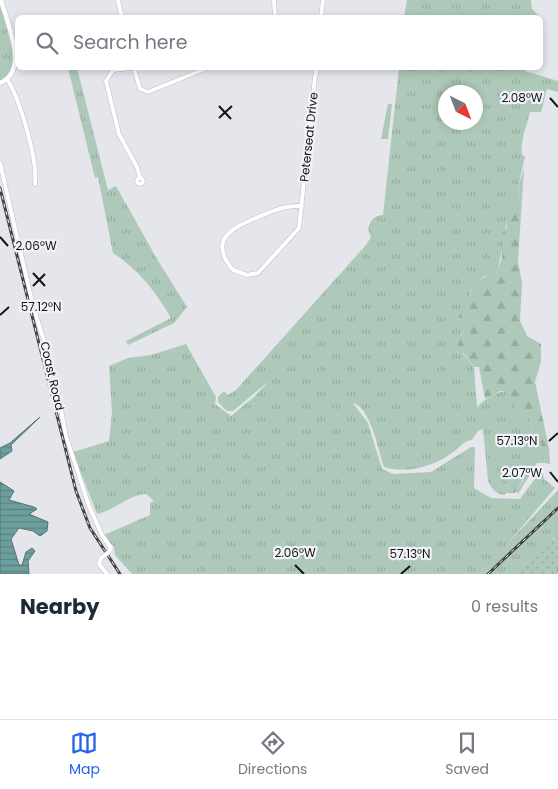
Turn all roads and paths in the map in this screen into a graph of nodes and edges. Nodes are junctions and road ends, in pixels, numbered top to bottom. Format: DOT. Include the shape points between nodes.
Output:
graph roads {
  1 [pos="1,0"];
  2 [pos="118,0"];
  3 [pos="274,0"];
  4 [pos="323,0"];
  5 [pos="121,15"];
  6 [pos="275,15"];
  7 [pos="322,15"];
  8 [pos="15,55"];
  9 [pos="15,65"];
  10 [pos="113,70"];
  11 [pos="134,70"];
  12 [pos="202,70"];
  13 [pos="317,70"];
  14 [pos="7,79"];
  15 [pos="0,83"];
  16 [pos="0,163"];
  17 [pos="140,178"];
  18 [pos="35,184"];
  19 [pos="302,206"];
  20 [pos="107,574"];
  1 -- 8 [label="main road"];
  2 -- 5 [label="street"];
  3 -- 6 [label="street"];
  4 -- 7 [label="street"];
  9 -- 14 [label="main road"];
  10 -- 17 [label="street" via="106,81 119,134"];
  11 -- 12 [label="street" via="144,92 152,92"];
  13 -- 19 [label="street, Peterseat Drive"];
  14 -- 15 [label="main road"];
  14 -- 18 [label="street" via="18,100 35,167"];
  16 -- 20 [label="street, Coast Road, bridge" via="33,306 53,369 66,436 89,506 102,535 112,548 99,564"];
  19 -- 19 [label="street, Peterseat Drive" via="284,206 232,229 224,240 223,249 233,270 250,275 265,267 299,228"];
}
